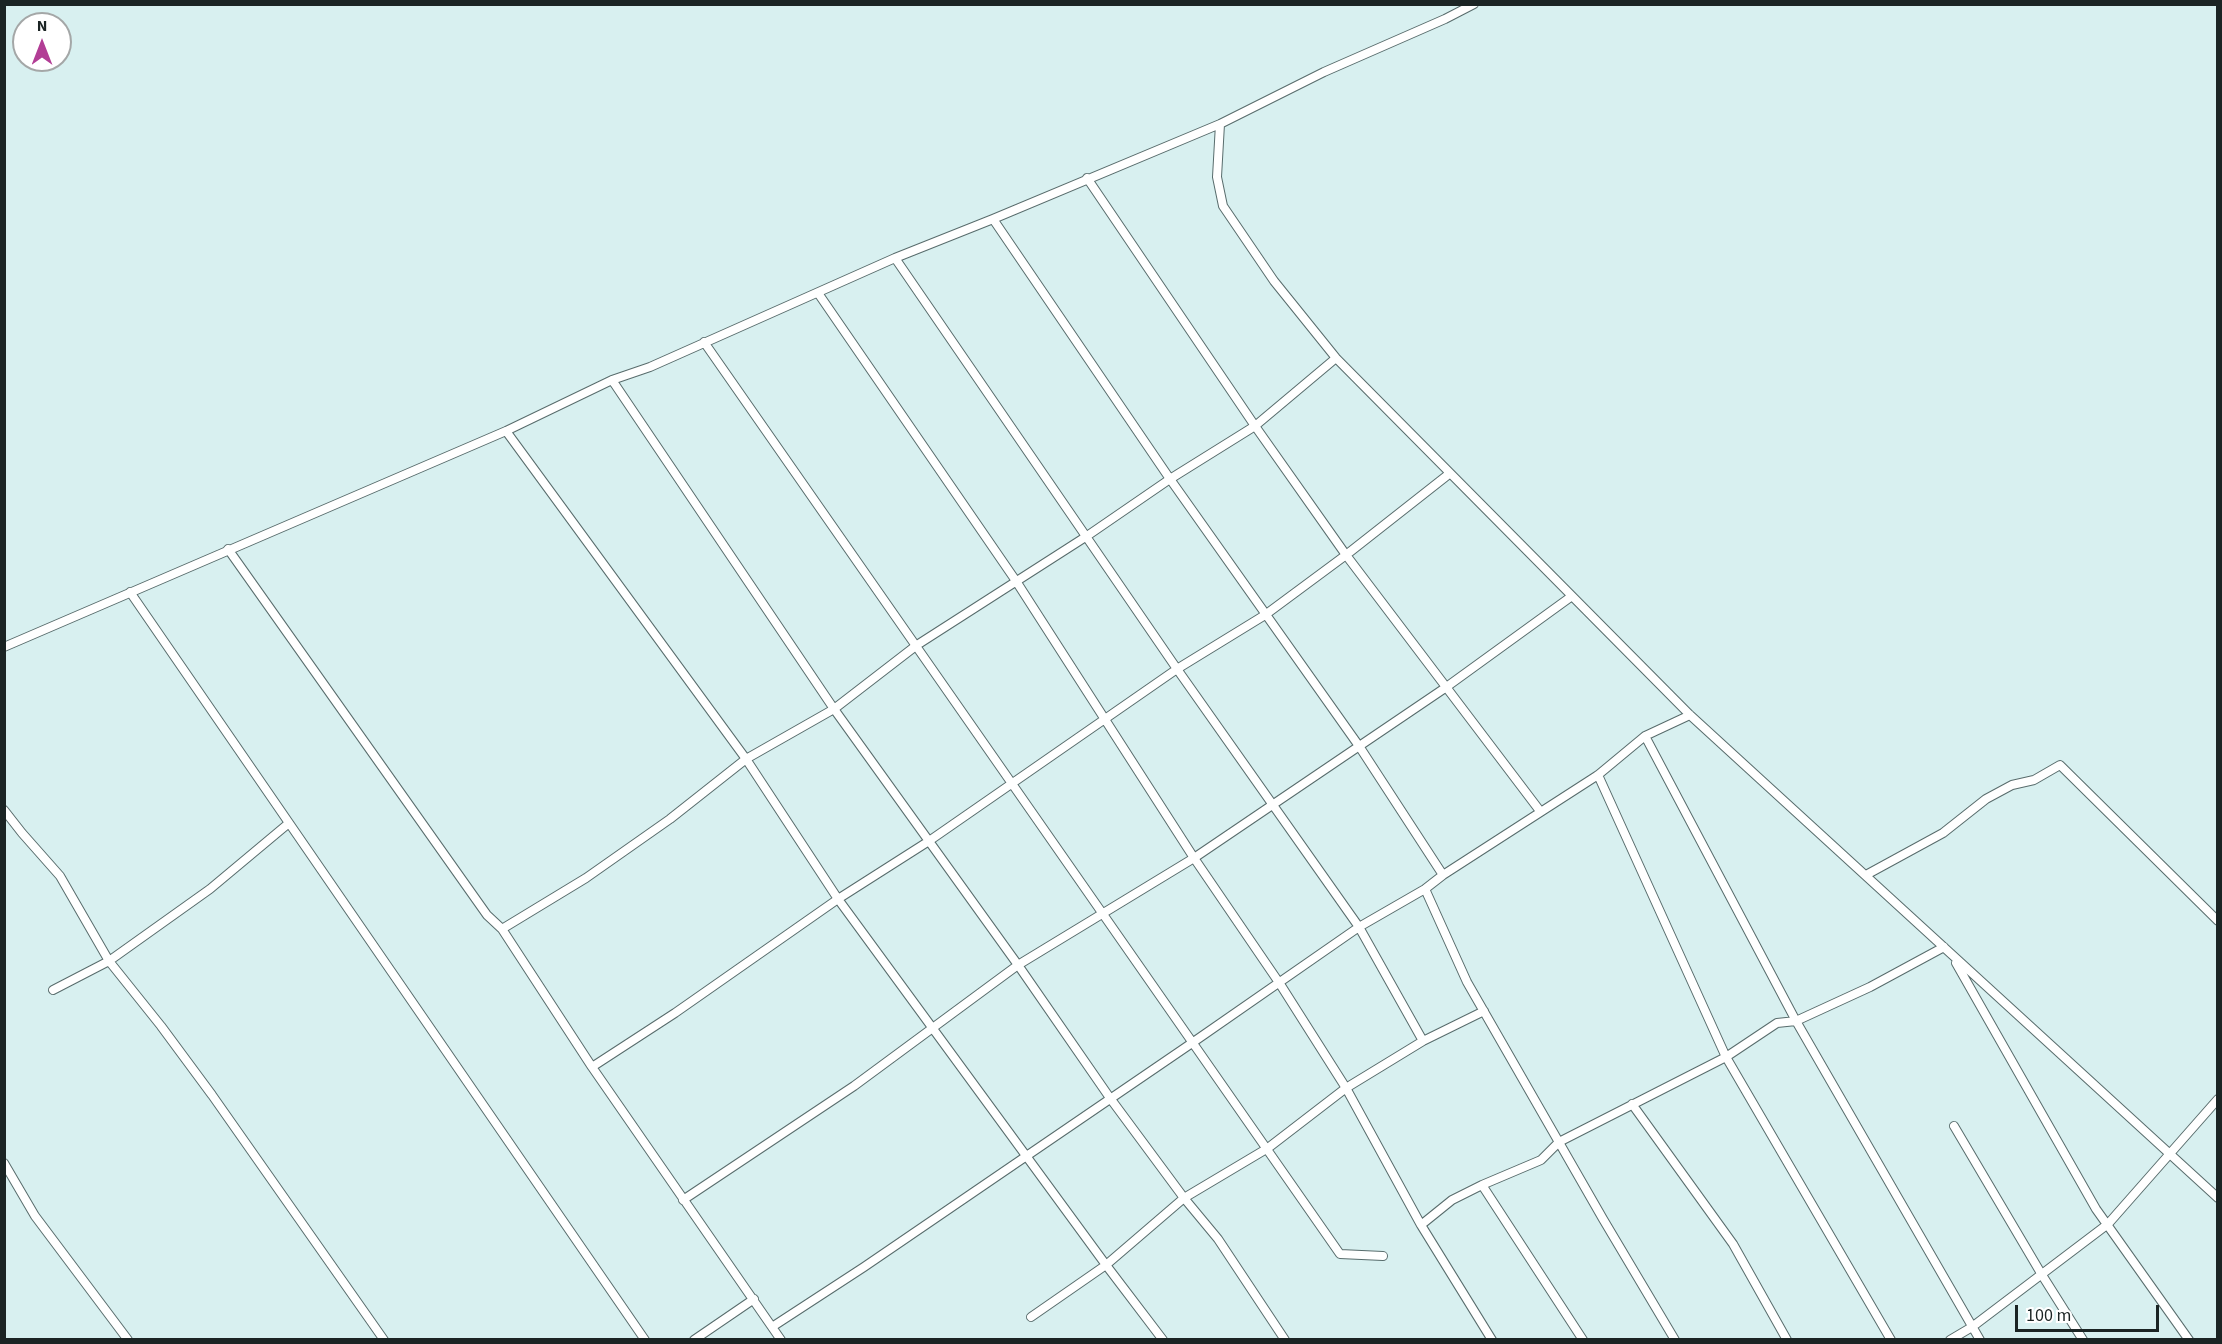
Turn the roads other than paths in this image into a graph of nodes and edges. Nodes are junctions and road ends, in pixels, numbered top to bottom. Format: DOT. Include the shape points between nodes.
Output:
graph roads {
  1 [pos="1474,4"];
  2 [pos="1220,124"];
  3 [pos="1087,178"];
  4 [pos="993,219"];
  5 [pos="895,258"];
  6 [pos="818,293"];
  7 [pos="704,342"];
  8 [pos="1336,358"];
  9 [pos="612,380"];
  10 [pos="1255,426"];
  11 [pos="506,431"];
  12 [pos="1449,474"];
  13 [pos="1170,479"];
  14 [pos="1087,536"];
  15 [pos="228,549"];
  16 [pos="1346,555"];
  17 [pos="1016,580"];
  18 [pos="130,592"];
  19 [pos="1572,596"];
  20 [pos="1265,615"];
  21 [pos="917,645"];
  22 [pos="4,647"];
  23 [pos="1177,669"];
  24 [pos="1445,688"];
  25 [pos="834,709"];
  26 [pos="1690,715"];
  27 [pos="1104,721"];
  28 [pos="1645,736"];
  29 [pos="1359,746"];
  30 [pos="746,759"];
  31 [pos="1598,775"];
  32 [pos="1012,782"];
  33 [pos="1273,805"];
  34 [pos="4,810"];
  35 [pos="1540,811"];
  36 [pos="289,823"];
  37 [pos="929,841"];
  38 [pos="1194,858"];
  39 [pos="1443,875"];
  40 [pos="1866,875"];
  41 [pos="1425,889"];
  42 [pos="838,899"];
  43 [pos="1102,912"];
  44 [pos="2217,921"];
  45 [pos="1359,927"];
  46 [pos="502,929"];
  47 [pos="1944,947"];
  48 [pos="1951,954"];
  49 [pos="108,961"];
  50 [pos="1018,966"];
  51 [pos="1280,984"];
  52 [pos="53,990"];
  53 [pos="1484,1011"];
  54 [pos="1796,1021"];
  55 [pos="935,1028"];
  56 [pos="1423,1041"];
  57 [pos="1192,1043"];
  58 [pos="1726,1057"];
  59 [pos="592,1067"];
  60 [pos="1346,1088"];
  61 [pos="1110,1098"];
  62 [pos="2217,1099"];
  63 [pos="1632,1104"];
  64 [pos="1954,1126"];
  65 [pos="1559,1142"];
  66 [pos="1268,1148"];
  67 [pos="2170,1154"];
  68 [pos="1028,1155"];
  69 [pos="4,1163"];
  70 [pos="1482,1185"];
  71 [pos="1184,1198"];
  72 [pos="2217,1198"];
  73 [pos="683,1200"];
  74 [pos="2108,1224"];
  75 [pos="1420,1225"];
  76 [pos="1383,1256"];
  77 [pos="1106,1265"];
  78 [pos="2042,1275"];
  79 [pos="754,1299"];
  80 [pos="1031,1317"];
  81 [pos="772,1327"];
  82 [pos="1972,1327"];
  83 [pos="128,1340"];
  84 [pos="384,1340"];
  85 [pos="645,1340"];
  86 [pos="694,1340"];
  87 [pos="781,1340"];
  88 [pos="1163,1340"];
  89 [pos="1285,1340"];
  90 [pos="1492,1340"];
  91 [pos="1582,1340"];
  92 [pos="1675,1340"];
  93 [pos="1787,1340"];
  94 [pos="1891,1340"];
  95 [pos="1950,1340"];
  96 [pos="1980,1340"];
  97 [pos="2083,1340"];
  98 [pos="2189,1340"];
  1 -- 2 [label="street"];
  2 -- 3 [label="street"];
  2 -- 8 [label="street" via="1217,177 1223,206 1274,280"];
  3 -- 4 [label="street"];
  3 -- 10 [label="street"];
  4 -- 5 [label="street"];
  4 -- 13 [label="street"];
  5 -- 6 [label="street"];
  5 -- 14 [label="street"];
  6 -- 7 [label="street"];
  6 -- 17 [label="street"];
  7 -- 9 [label="street"];
  7 -- 21 [label="street"];
  8 -- 10 [label="street"];
  8 -- 12 [label="street"];
  9 -- 11 [label="street"];
  9 -- 25 [label="street"];
  10 -- 13 [label="street"];
  10 -- 16 [label="street"];
  11 -- 15 [label="street"];
  11 -- 30 [label="street"];
  12 -- 16 [label="street"];
  12 -- 19 [label="street"];
  13 -- 14 [label="street"];
  13 -- 20 [label="street"];
  14 -- 17 [label="street"];
  14 -- 23 [label="street"];
  15 -- 18 [label="street"];
  15 -- 46 [label="street" via="487,915"];
  16 -- 20 [label="street"];
  16 -- 24 [label="street"];
  17 -- 21 [label="street"];
  17 -- 27 [label="street"];
  18 -- 22 [label="street"];
  18 -- 36 [label="street"];
  19 -- 24 [label="street"];
  19 -- 26 [label="street"];
  20 -- 23 [label="street"];
  20 -- 29 [label="street"];
  21 -- 25 [label="street"];
  21 -- 32 [label="street"];
  23 -- 27 [label="street"];
  23 -- 33 [label="street"];
  24 -- 29 [label="street"];
  24 -- 35 [label="street"];
  25 -- 30 [label="street"];
  25 -- 37 [label="street"];
  26 -- 28 [label="street"];
  26 -- 40 [label="street"];
  27 -- 32 [label="street"];
  27 -- 38 [label="street"];
  28 -- 31 [label="street"];
  28 -- 54 [label="street"];
  29 -- 33 [label="street"];
  29 -- 39 [label="street"];
  30 -- 42 [label="street"];
  30 -- 46 [label="street" via="596,871"];
  31 -- 35 [label="street"];
  31 -- 58 [label="street"];
  32 -- 37 [label="street"];
  32 -- 43 [label="street"];
  33 -- 38 [label="street"];
  33 -- 45 [label="street"];
  34 -- 49 [label="street" via="60,876"];
  35 -- 39 [label="street"];
  36 -- 49 [label="street" via="210,889"];
  36 -- 85 [label="street"];
  37 -- 42 [label="street"];
  37 -- 50 [label="street"];
  38 -- 43 [label="street"];
  38 -- 51 [label="street"];
  39 -- 41 [label="street"];
  40 -- 44 [label="street" via="1943,833 2012,784 2034,780 2060,765"];
  40 -- 47 [label="street"];
  41 -- 45 [label="street"];
  41 -- 53 [label="street"];
  42 -- 55 [label="street"];
  42 -- 59 [label="street"];
  43 -- 50 [label="street"];
  43 -- 57 [label="street"];
  45 -- 51 [label="street"];
  45 -- 56 [label="street"];
  46 -- 59 [label="street"];
  47 -- 48 [label="street"];
  47 -- 54 [label="street"];
  48 -- 67 [label="street"];
  48 -- 74 [label="street"];
  49 -- 52 [label="street"];
  49 -- 84 [label="street" via="212,1095"];
  50 -- 55 [label="street"];
  50 -- 61 [label="street"];
  51 -- 57 [label="street"];
  51 -- 60 [label="street"];
  53 -- 56 [label="street"];
  53 -- 65 [label="street"];
  54 -- 58 [label="street" via="1777,1023"];
  54 -- 82 [label="street"];
  55 -- 68 [label="street"];
  55 -- 73 [label="street"];
  56 -- 60 [label="street"];
  57 -- 61 [label="street"];
  57 -- 66 [label="street"];
  58 -- 63 [label="street"];
  58 -- 94 [label="street"];
  59 -- 73 [label="street"];
  60 -- 66 [label="street"];
  60 -- 75 [label="street"];
  61 -- 68 [label="street"];
  61 -- 71 [label="street"];
  62 -- 67 [label="street"];
  63 -- 65 [label="street"];
  63 -- 93 [label="street" via="1733,1244"];
  64 -- 78 [label="street"];
  65 -- 70 [label="street" via="1540,1160"];
  65 -- 92 [label="street"];
  66 -- 71 [label="street"];
  66 -- 76 [label="street" via="1340,1254"];
  67 -- 72 [label="street"];
  67 -- 74 [label="street"];
  68 -- 77 [label="street"];
  68 -- 81 [label="street"];
  69 -- 83 [label="street" via="35,1216"];
  70 -- 75 [label="street" via="1452,1200"];
  70 -- 91 [label="street"];
  71 -- 77 [label="street"];
  71 -- 89 [label="street" via="1218,1239"];
  73 -- 79 [label="street"];
  74 -- 78 [label="street"];
  74 -- 98 [label="street"];
  75 -- 90 [label="street"];
  77 -- 80 [label="street"];
  77 -- 88 [label="street"];
  78 -- 82 [label="street"];
  78 -- 97 [label="street"];
  79 -- 81 [label="street"];
  79 -- 86 [label="street"];
  81 -- 87 [label="street"];
  82 -- 95 [label="street"];
  82 -- 96 [label="street"];
}
